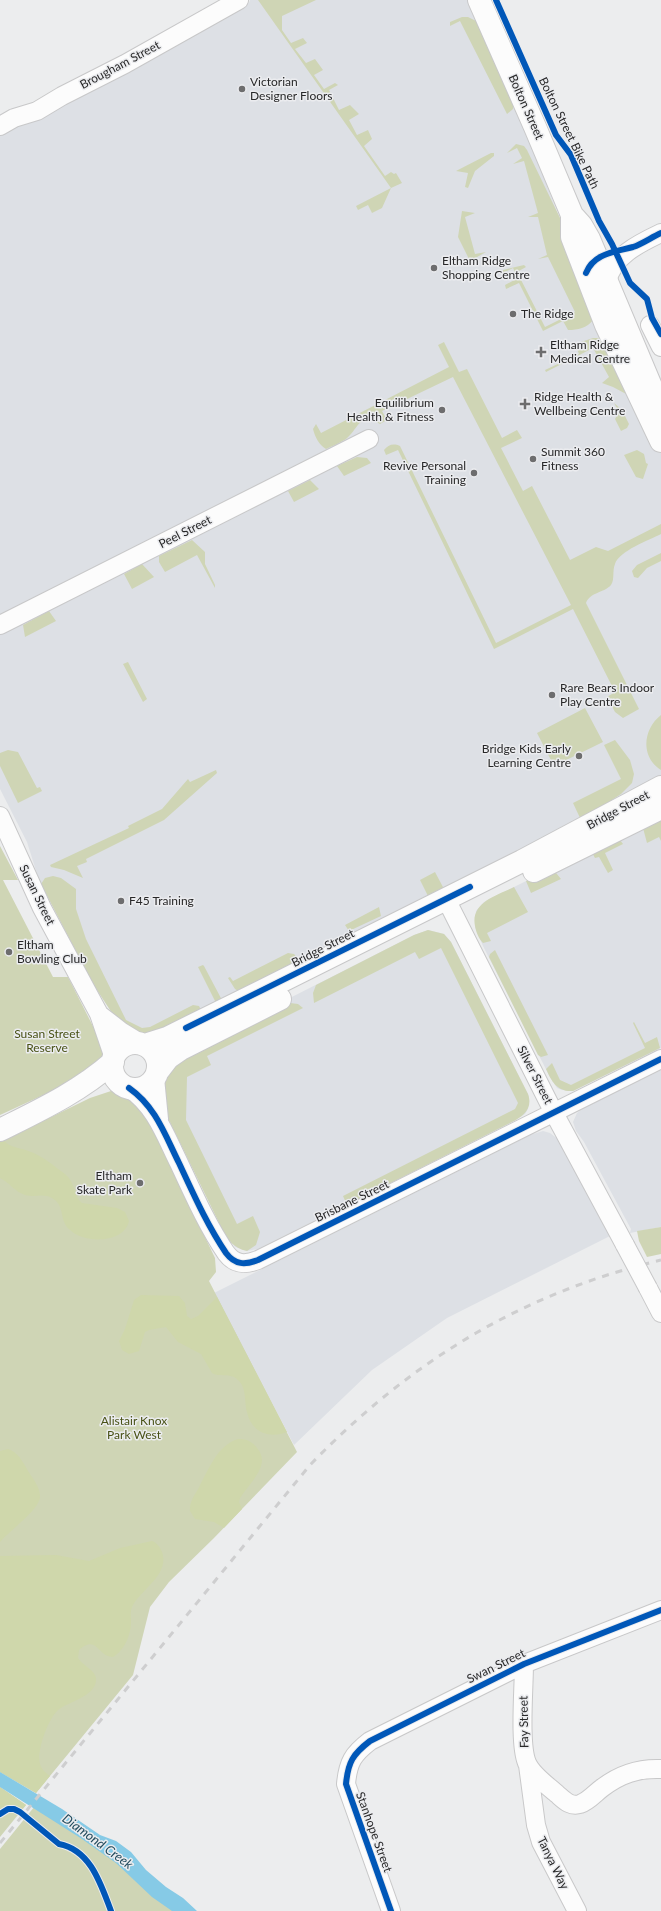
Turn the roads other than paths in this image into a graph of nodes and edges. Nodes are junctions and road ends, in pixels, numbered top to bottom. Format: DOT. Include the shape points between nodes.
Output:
graph roads {
  1 [pos="239,0"];
  2 [pos="479,0"];
  3 [pos="0,126"];
  4 [pos="661,233"];
  5 [pos="633,247"];
  6 [pos="591,266"];
  7 [pos="607,282"];
  8 [pos="650,325"];
  9 [pos="661,346"];
  10 [pos="661,410"];
  11 [pos="369,439"];
  12 [pos="661,441"];
  13 [pos="0,625"];
  14 [pos="661,787"];
  15 [pos="661,808"];
  16 [pos="0,816"];
  17 [pos="449,906"];
  18 [pos="100,1014"];
  19 [pos="142,1044"];
  20 [pos="661,1059"];
  21 [pos="113,1060"];
  22 [pos="156,1074"];
  23 [pos="126,1087"];
  24 [pos="64,1098"];
  25 [pos="554,1113"];
  26 [pos="160,1122"];
  27 [pos="0,1130"];
  28 [pos="661,1313"];
  29 [pos="661,1610"];
  30 [pos="524,1664"];
  31 [pos="351,1759"];
  32 [pos="528,1765"];
  33 [pos="661,1769"];
  34 [pos="391,1911"];
  35 [pos="577,1911"];
  1 -- 3 [label="street, Brougham Street" via="37,111 14,118"];
  2 -- 6 [label="main road, Bolton Street" via="572,215 572,238"];
  4 -- 5 [label="street"];
  5 -- 6 [label="street" via="613,251"];
  5 -- 7 [label="street" via="612,268"];
  6 -- 7 [label="main road, Bolton Street"];
  6 -- 12 [label="main road, Bolton Street" via="618,354"];
  7 -- 10 [label="main road, Bolton Street"];
  8 -- 9 [label="street"];
  11 -- 13 [label="street, Peel Street"];
  14 -- 17 [label="main road, Bridge Street"];
  15 -- 17 [label="main road, Bridge Street"];
  16 -- 18 [label="street, Susan Street" via="46,915"];
  17 -- 19 [label="main road, Bridge Street" via="167,1038"];
  17 -- 22 [label="main road, Bridge Street" via="181,1049 168,1058"];
  17 -- 25 [label="street, Silver Street"];
  18 -- 19 [label="street, Susan Street"];
  18 -- 21 [label="street, Susan Street"];
  19 -- 21 [label="main road" via="133,1043 122,1047"];
  19 -- 22 [label="main road" via="156,1056"];
  20 -- 25 [label="street, Brisbane Street"];
  21 -- 23 [label="main road" via="114,1075"];
  21 -- 24 [label="main road" via="90,1081"];
  22 -- 23 [label="main road" via="144,1087"];
  22 -- 26 [label="street, Brisbane Street"];
  23 -- 24 [label="main road" via="102,1087"];
  23 -- 26 [label="street, Brisbane Street" via="145,1100"];
  24 -- 27 [label="main road"];
  25 -- 26 [label="street, Brisbane Street" via="246,1264 232,1260 222,1248"];
  25 -- 28 [label="street, Silver Street, bridge"];
  29 -- 30 [label="street, Swan Street"];
  30 -- 31 [label="street, Swan Street" via="370,1741"];
  30 -- 32 [label="street, Fay Street" via="523,1750"];
  31 -- 34 [label="street, Stanhope Street" via="347,1771 347,1790"];
  32 -- 33 [label="street, Fay Street" via="569,1804 578,1805 625,1774 636,1770"];
  32 -- 35 [label="street, Tanya Way" via="536,1825 541,1842"];
}
